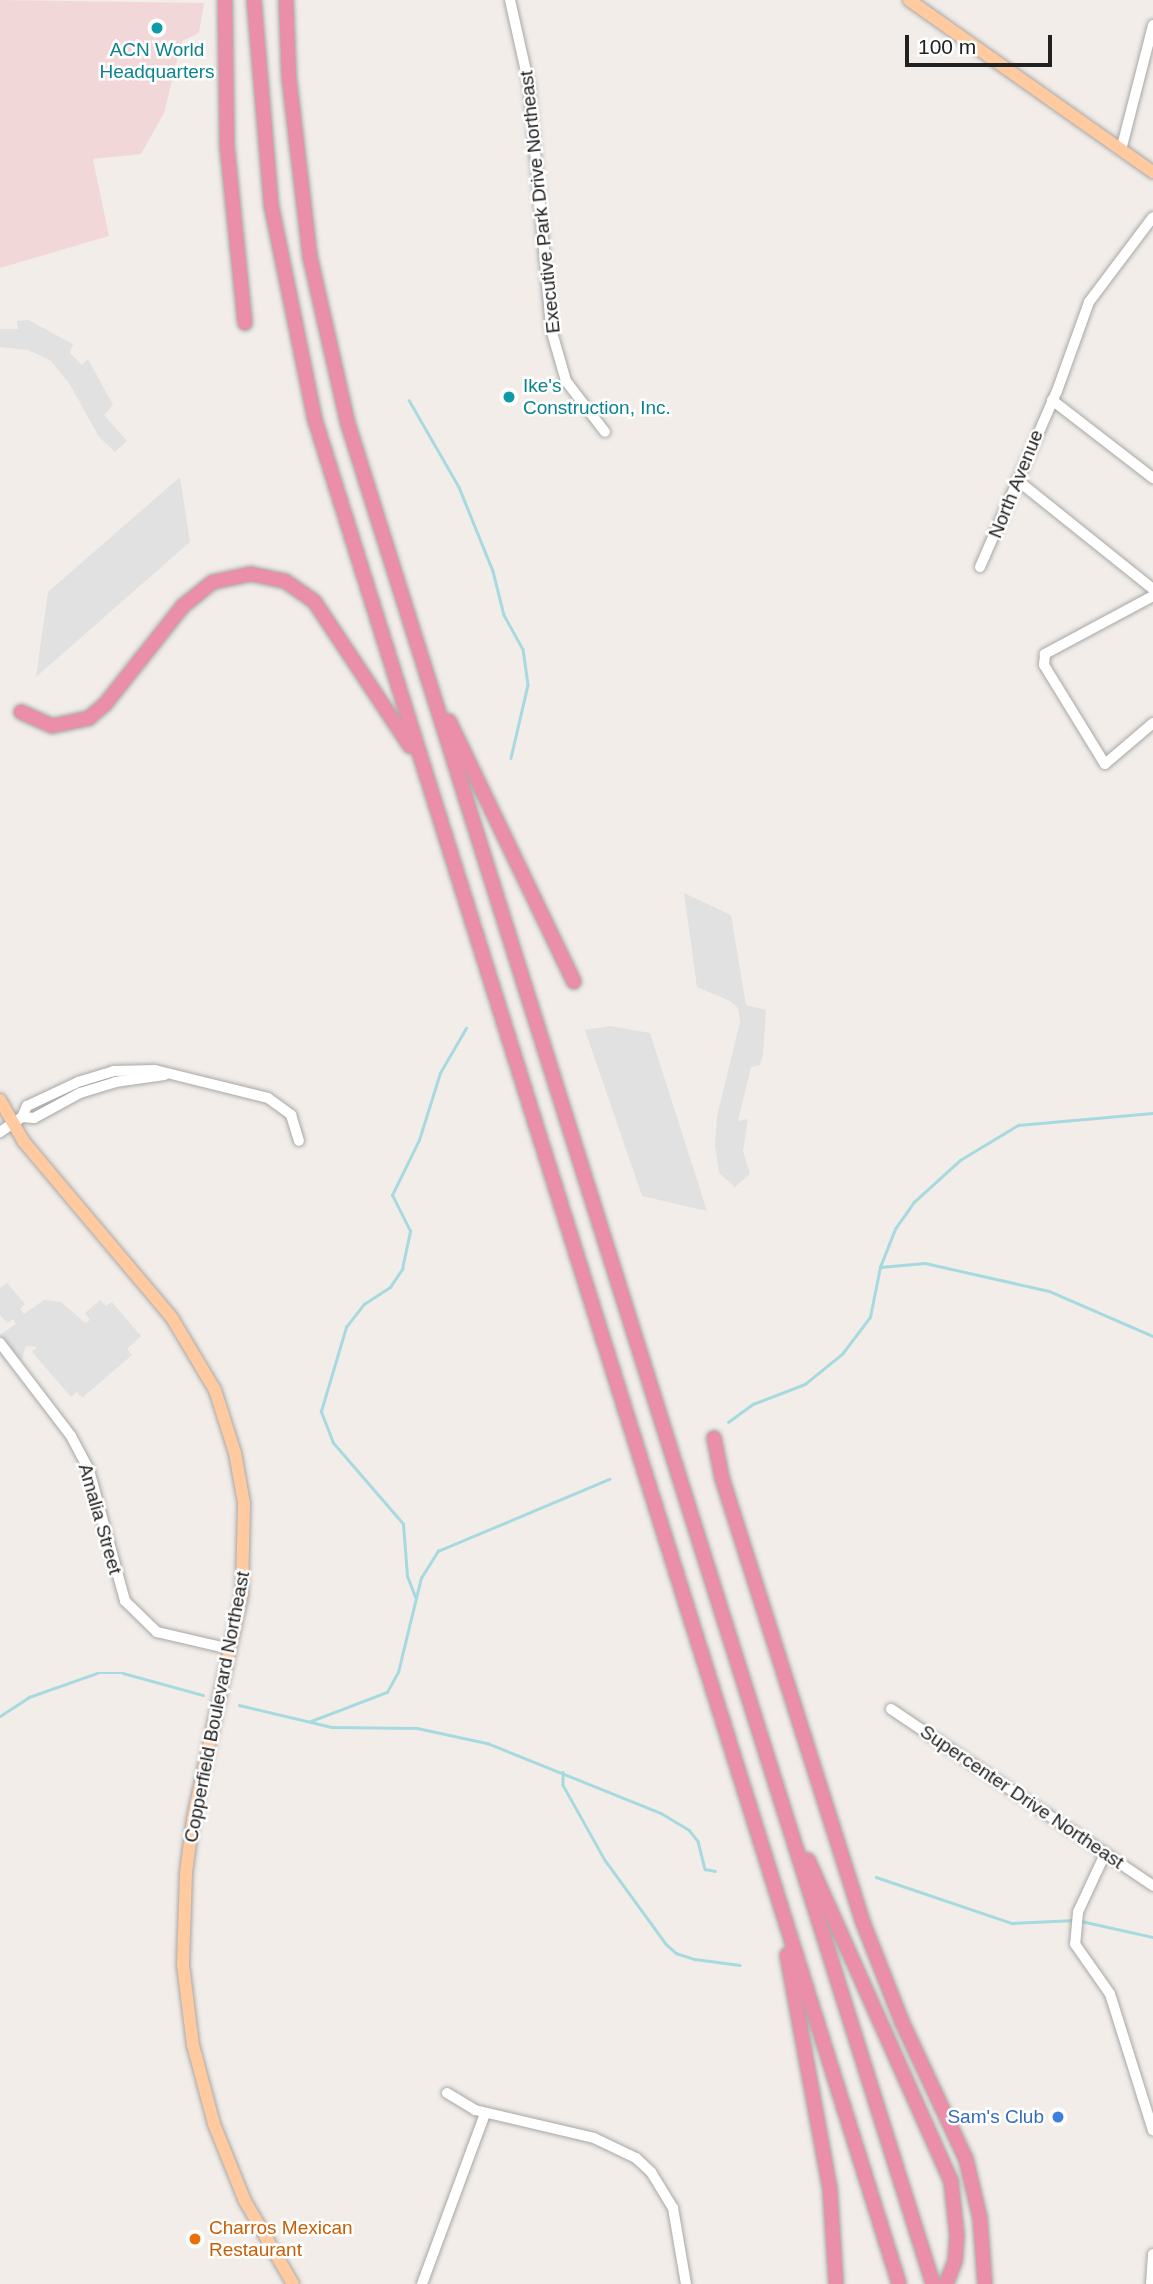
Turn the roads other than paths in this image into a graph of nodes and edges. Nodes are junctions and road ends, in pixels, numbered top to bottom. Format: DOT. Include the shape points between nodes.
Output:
graph roads {
  1 [pos="225,0"];
  2 [pos="254,0"];
  3 [pos="286,0"];
  4 [pos="510,0"];
  5 [pos="909,0"];
  6 [pos="1153,25"];
  7 [pos="1121,150"];
  8 [pos="1153,172"];
  9 [pos="1153,217"];
  10 [pos="245,323"];
  11 [pos="1052,400"];
  12 [pos="605,432"];
  13 [pos="1153,478"];
  14 [pos="1017,480"];
  15 [pos="980,567"];
  16 [pos="1153,589"];
  17 [pos="1153,596"];
  18 [pos="428,681"];
  19 [pos="21,712"];
  20 [pos="1153,723"];
  21 [pos="423,767"];
  22 [pos="575,982"];
  23 [pos="0,1100"];
  24 [pos="17,1119"];
  25 [pos="0,1132"];
  26 [pos="299,1141"];
  27 [pos="0,1343"];
  28 [pos="714,1438"];
  29 [pos="230,1649"];
  30 [pos="891,1709"];
  31 [pos="784,1806"];
  32 [pos="1105,1854"];
  33 [pos="1153,1886"];
  34 [pos="777,1899"];
  35 [pos="447,2092"];
  36 [pos="485,2114"];
  37 [pos="1153,2130"];
  38 [pos="1153,2254"];
  39 [pos="293,2284"];
  40 [pos="422,2284"];
  41 [pos="686,2284"];
  42 [pos="836,2284"];
  43 [pos="900,2284"];
  44 [pos="933,2284"];
  45 [pos="946,2284"];
  46 [pos="985,2284"];
  47 [pos="1151,2284"];
  1 -- 10 [label="highway" via="227,146"];
  2 -- 21 [label="highway" via="271,204 302,366"];
  3 -- 18 [label="highway" via="294,131 320,306 364,477"];
  4 -- 12 [label="street, Executive Park Drive Northeast" via="529,85 551,329 566,381"];
  5 -- 7 [label="main road"];
  6 -- 7 [label="street"];
  7 -- 8 [label="main road"];
  9 -- 11 [label="street, North Avenue" via="1089,302"];
  11 -- 13 [label="street, North Avenue"];
  11 -- 14 [label="street, North Avenue"];
  14 -- 15 [label="street, North Avenue"];
  14 -- 16 [label="street"];
  17 -- 20 [label="street" via="1045,654 1044,665 1105,764"];
  18 -- 22 [label="highway"];
  18 -- 31 [label="highway"];
  19 -- 21 [label="highway" via="52,726 89,718 197,594 232,577 267,576 299,589 322,609"];
  21 -- 34 [label="highway"];
  23 -- 24 [label="main road, Copperfield Boulevard Northeast"];
  24 -- 25 [label="street"];
  24 -- 26 [label="street" via="27,1106 113,1071 155,1070 268,1098 291,1115"];
  24 -- 29 [label="main road, Copperfield Boulevard Northeast" via="50,1175 173,1318 223,1409 244,1503 246,1543"];
  27 -- 29 [label="street, Amalia Street" via="71,1436 89,1470 125,1601 157,1632"];
  28 -- 46 [label="highway" via="722,1478 862,1920 902,2022 966,2159 980,2218"];
  29 -- 39 [label="main road, Copperfield Boulevard Northeast" via="193,1819 183,1965 193,2045 214,2123 244,2201"];
  30 -- 32 [label="street, Supercenter Drive Northeast"];
  31 -- 44 [label="highway"];
  31 -- 45 [label="highway" via="947,2170 956,2208 956,2261"];
  32 -- 33 [label="street, Supercenter Drive Northeast"];
  32 -- 37 [label="street" via="1078,1912 1074,1934 1078,1954 1110,1994"];
  34 -- 42 [label="highway" via="830,2190"];
  34 -- 43 [label="highway"];
  35 -- 36 [label="street"];
  36 -- 40 [label="street"];
  36 -- 41 [label="street" via="594,2138 636,2158 651,2172 673,2208"];
  38 -- 47 [label="street"];
}
